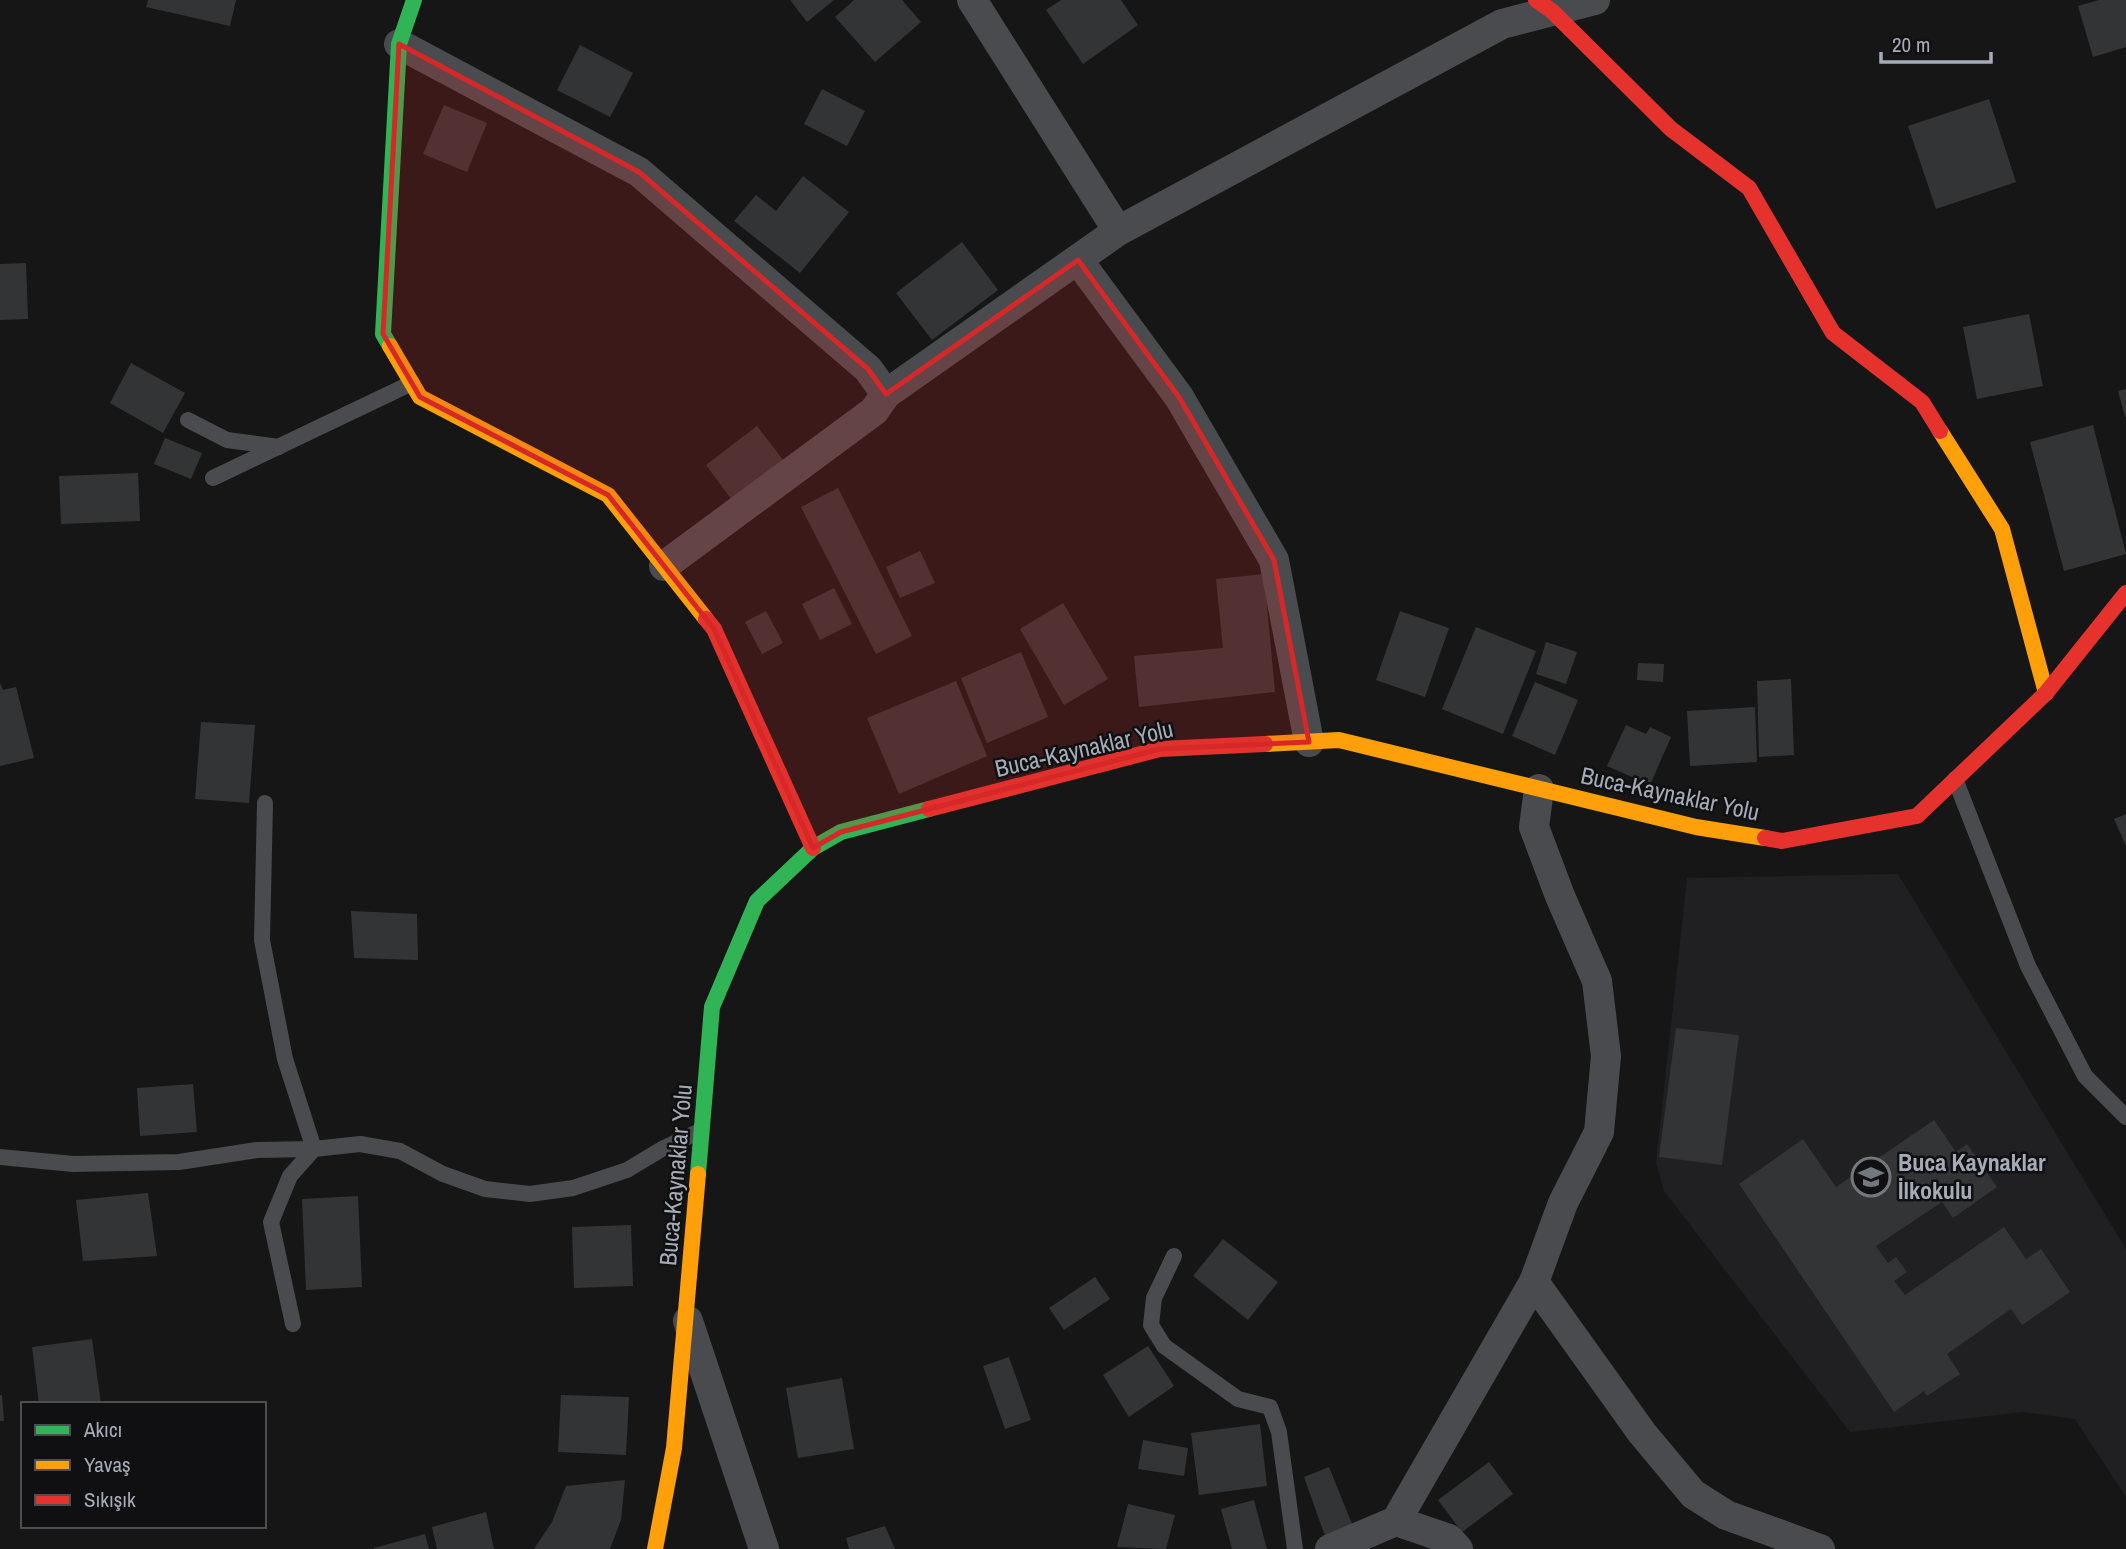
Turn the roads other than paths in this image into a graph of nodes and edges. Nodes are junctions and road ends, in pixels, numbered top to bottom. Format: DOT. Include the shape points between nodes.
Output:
graph roads {
  1 [pos="414,0"];
  2 [pos="972,0"];
  3 [pos="1595,0"];
  4 [pos="1544,6"];
  5 [pos="399,44"];
  6 [pos="1118,231"];
  7 [pos="1078,260"];
  8 [pos="412,383"];
  9 [pos="886,394"];
  10 [pos="188,420"];
  11 [pos="279,447"];
  12 [pos="213,478"];
  13 [pos="664,566"];
  14 [pos="2126,593"];
  15 [pos="2046,692"];
  16 [pos="1309,742"];
  17 [pos="1955,779"];
  18 [pos="1539,789"];
  19 [pos="265,803"];
  20 [pos="813,848"];
  21 [pos="2126,1117"];
  22 [pos="702,1130"];
  23 [pos="314,1149"];
  24 [pos="1,1154"];
  25 [pos="1174,1256"];
  26 [pos="1534,1282"];
  27 [pos="687,1318"];
  28 [pos="293,1324"];
  29 [pos="1396,1521"];
  30 [pos="655,1549"];
  31 [pos="764,1549"];
  32 [pos="1295,1549"];
  33 [pos="1329,1549"];
  34 [pos="1458,1549"];
  35 [pos="1820,1549"];
  1 -- 5 [label="street"];
  2 -- 6 [label="street"];
  3 -- 4 [label="street"];
  4 -- 6 [label="street" via="1502,24"];
  4 -- 15 [label="street" via="1671,129 1749,188 1833,333 1922,402 2002,529"];
  5 -- 8 [label="street" via="383,334"];
  5 -- 9 [label="street" via="639,172 868,369"];
  6 -- 7 [label="street"];
  7 -- 9 [label="street"];
  7 -- 16 [label="street" via="1179,397 1275,560"];
  8 -- 11 [label="lane"];
  8 -- 13 [label="street" via="420,397 608,495"];
  9 -- 13 [label="street" via="874,411"];
  10 -- 11 [label="lane" via="227,440"];
  11 -- 12 [label="lane"];
  13 -- 20 [label="street" via="714,629"];
  14 -- 15 [label="street, Buca-Kaynaklar Yolu"];
  15 -- 17 [label="street, Buca-Kaynaklar Yolu"];
  16 -- 18 [label="street, Buca-Kaynaklar Yolu" via="1339,740"];
  16 -- 20 [label="street, Buca-Kaynaklar Yolu" via="1160,750 841,832"];
  17 -- 18 [label="street, Buca-Kaynaklar Yolu" via="1917,816 1782,841 1696,827"];
  17 -- 21 [label="lane" via="2028,966 2085,1076"];
  18 -- 26 [label="street" via="1534,827 1598,981 1606,1056 1599,1132 1563,1203"];
  19 -- 23 [label="lane" via="262,940 285,1059"];
  20 -- 22 [label="street, Buca-Kaynaklar Yolu" via="757,901 712,1007"];
  22 -- 23 [label="lane" via="627,1170 573,1188 530,1194 485,1189 400,1151 360,1144"];
  22 -- 27 [label="street, Buca-Kaynaklar Yolu"];
  23 -- 24 [label="lane" via="257,1150 179,1162 73,1164"];
  23 -- 28 [label="lane" via="290,1175 271,1222"];
  25 -- 32 [label="lane" via="1154,1298 1151,1325 1164,1346 1238,1399 1270,1407 1279,1432"];
  26 -- 29 [label="street"];
  26 -- 35 [label="street" via="1642,1433 1693,1494 1726,1515"];
  27 -- 30 [label="street, Buca-Kaynaklar Yolu" via="674,1448"];
  27 -- 31 [label="street"];
  29 -- 33 [label="street"];
  29 -- 34 [label="street" via="1449,1539"];
}
